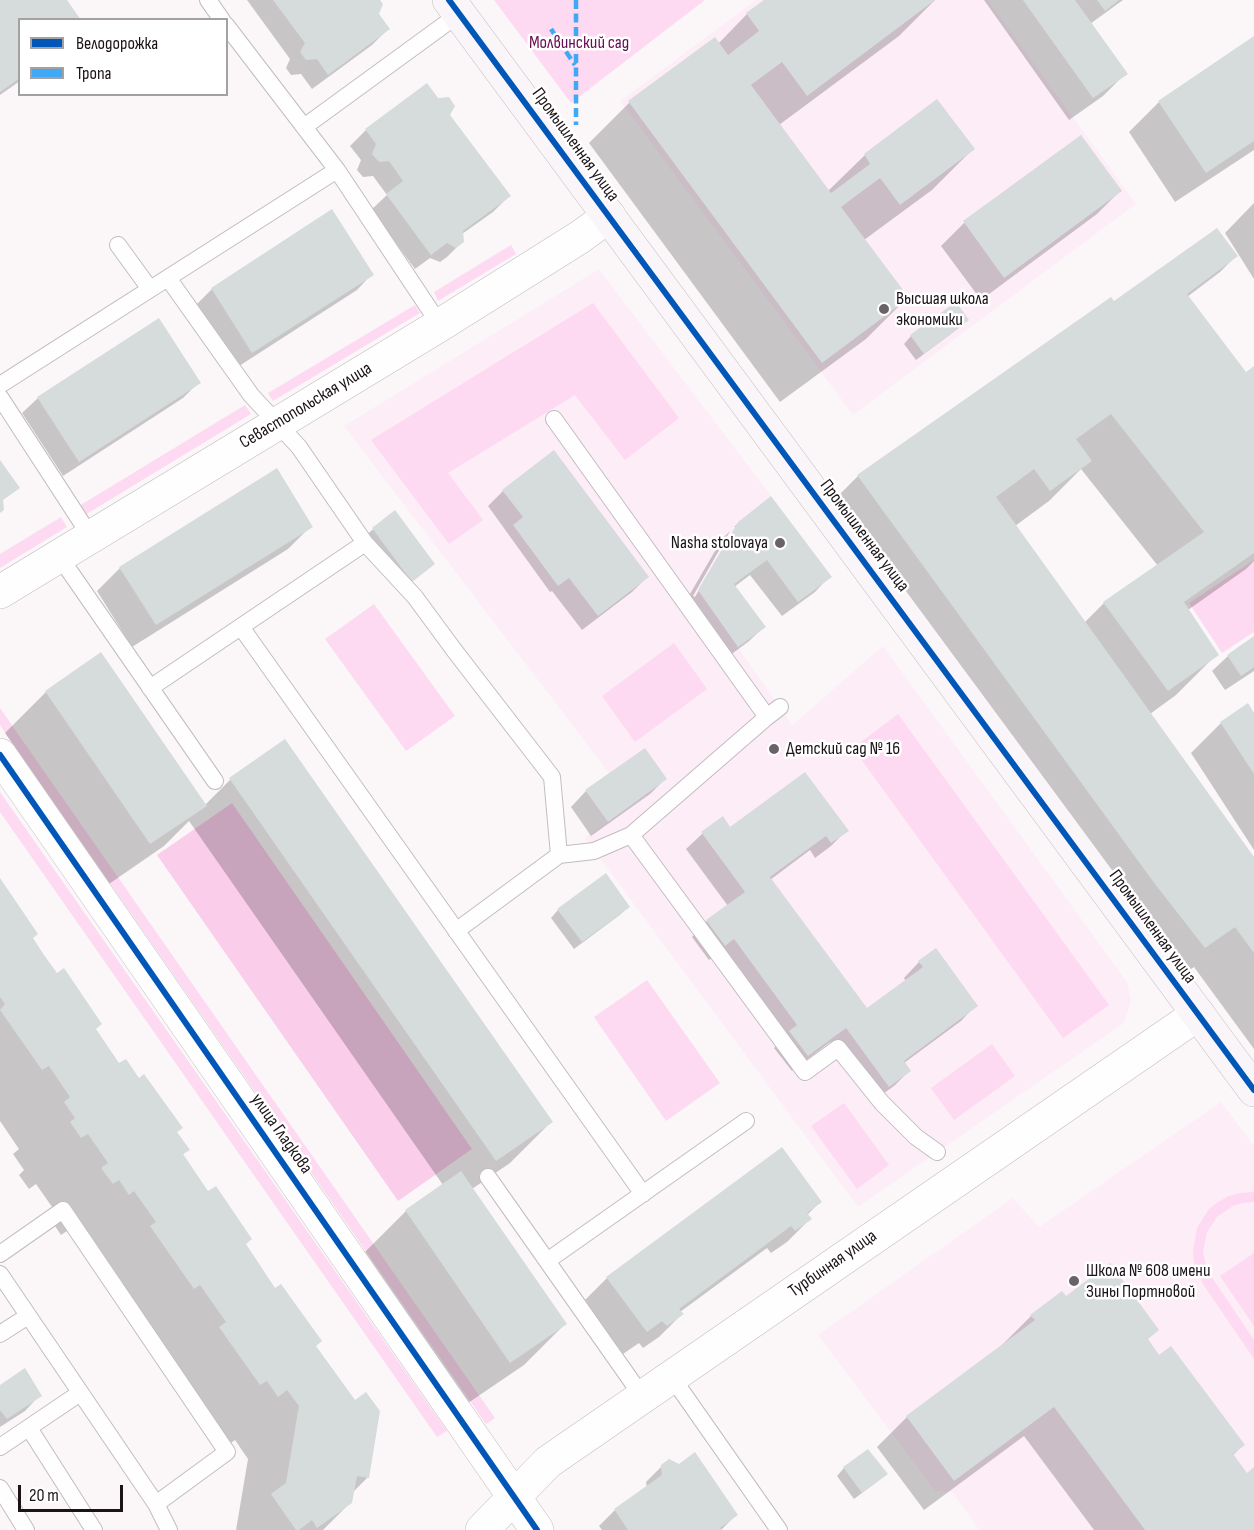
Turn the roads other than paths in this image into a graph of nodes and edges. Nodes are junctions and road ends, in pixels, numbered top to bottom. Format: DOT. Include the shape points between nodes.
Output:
graph roads {
  1 [pos="208,0"];
  2 [pos="454,7"];
  3 [pos="221,18"];
  4 [pos="228,28"];
  5 [pos="304,127"];
  6 [pos="337,170"];
  7 [pos="609,216"];
  8 [pos="118,245"];
  9 [pos="168,278"];
  10 [pos="150,290"];
  11 [pos="440,325"];
  12 [pos="0,385"];
  13 [pos="0,397"];
  14 [pos="554,419"];
  15 [pos="277,424"];
  16 [pos="91,537"];
  17 [pos="365,543"];
  18 [pos="59,556"];
  19 [pos="0,592"];
  20 [pos="241,627"];
  21 [pos="150,688"];
  22 [pos="0,755"];
  23 [pos="215,781"];
  24 [pos="631,835"];
  25 [pos="559,855"];
  26 [pos="456,931"];
  27 [pos="1198,1014"];
  28 [pos="1252,1083"];
  29 [pos="746,1121"];
  30 [pos="937,1152"];
  31 [pos="488,1177"];
  32 [pos="643,1194"];
  33 [pos="0,1254"];
  34 [pos="548,1261"];
  35 [pos="0,1274"];
  36 [pos="28,1316"];
  37 [pos="0,1334"];
  38 [pos="671,1376"];
  39 [pos="80,1393"];
  40 [pos="642,1396"];
  41 [pos="29,1428"];
  42 [pos="0,1447"];
  43 [pos="0,1488"];
  44 [pos="514,1496"];
  45 [pos="156,1504"];
  46 [pos="26,1530"];
  47 [pos="94,1530"];
  48 [pos="169,1530"];
  49 [pos="482,1530"];
  50 [pos="537,1530"];
  51 [pos="779,1530"];
  1 -- 3 [label="lane"];
  2 -- 5 [label="lane"];
  2 -- 7 [label="street, Промышленная улица"];
  4 -- 5 [label="lane"];
  5 -- 6 [label="lane"];
  6 -- 9 [label="lane"];
  6 -- 11 [label="lane"];
  7 -- 11 [label="street, Севастопольская улица"];
  7 -- 27 [label="street, Промышленная улица"];
  8 -- 10 [label="lane"];
  9 -- 10 [label="lane"];
  9 -- 15 [label="lane" via="251,395"];
  10 -- 12 [label="lane"];
  11 -- 15 [label="street, Севастопольская улица"];
  13 -- 16 [label="lane"];
  14 -- 24 [label="lane" via="773,712"];
  15 -- 16 [label="street, Севастопольская улица"];
  15 -- 17 [label="lane" via="299,447"];
  16 -- 18 [label="street, Севастопольская улица"];
  17 -- 20 [label="lane"];
  17 -- 25 [label="lane" via="415,597 552,777"];
  18 -- 19 [label="street, Севастопольская улица"];
  18 -- 21 [label="lane"];
  20 -- 21 [label="lane"];
  20 -- 26 [label="lane"];
  21 -- 23 [label="lane"];
  22 -- 44 [label="street, улица Гладкова"];
  24 -- 25 [label="lane" via="594,851"];
  24 -- 30 [label="lane" via="805,1071 838,1048 882,1103"];
  25 -- 26 [label="lane"];
  26 -- 32 [label="lane"];
  27 -- 28 [label="street, Промышленная улица"];
  27 -- 38 [label="street, Турбинная улица"];
  29 -- 32 [label="lane"];
  31 -- 34 [label="lane"];
  32 -- 34 [label="lane"];
  33 -- 45 [label="lane" via="63,1210 227,1452"];
  34 -- 40 [label="lane"];
  35 -- 36 [label="lane"];
  36 -- 37 [label="lane"];
  36 -- 39 [label="lane"];
  38 -- 40 [label="street, Турбинная улица"];
  38 -- 51 [label="lane"];
  39 -- 41 [label="lane"];
  39 -- 45 [label="lane"];
  40 -- 44 [label="street, Турбинная улица" via="548,1462"];
  41 -- 42 [label="lane"];
  41 -- 47 [label="lane"];
  43 -- 46 [label="lane"];
  44 -- 49 [label="street, Турбинная улица"];
  44 -- 50 [label="street, улица Гладкова"];
  45 -- 48 [label="lane"];
}
